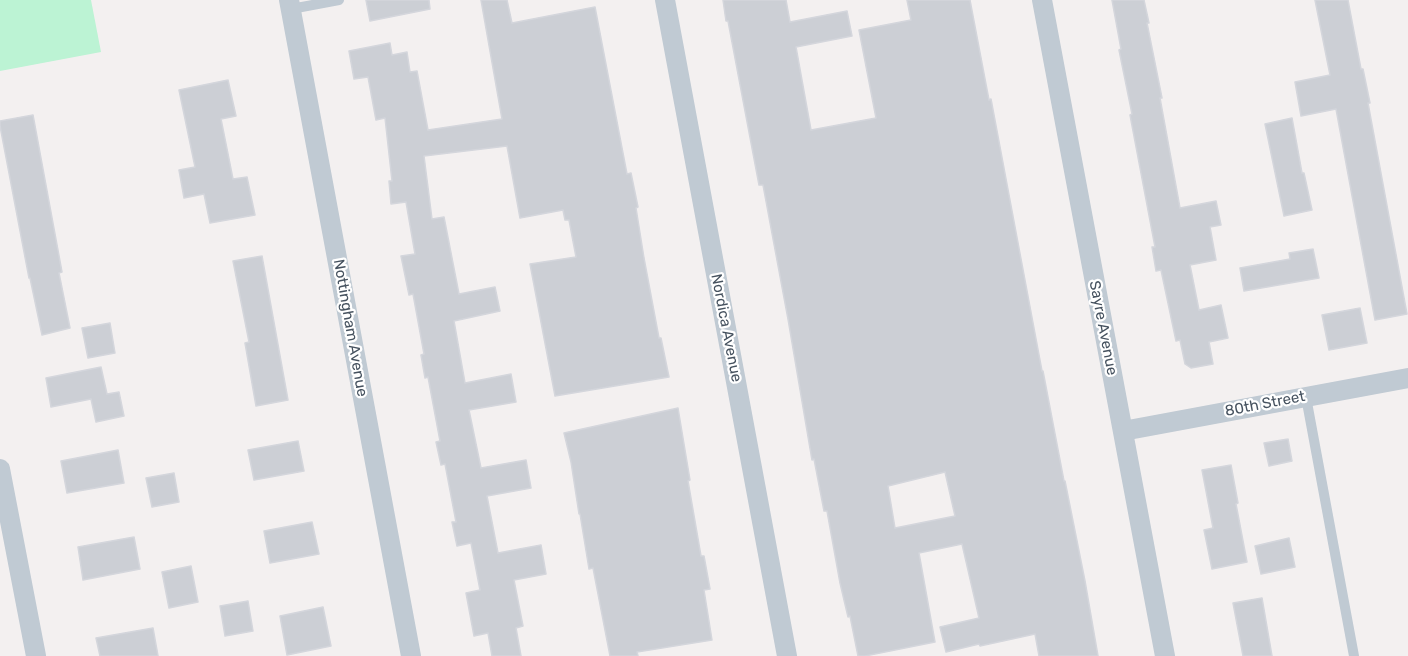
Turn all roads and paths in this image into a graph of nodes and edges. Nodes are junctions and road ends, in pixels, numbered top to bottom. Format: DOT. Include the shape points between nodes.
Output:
graph roads {
  1 [pos="339,0"];
  2 [pos="665,0"];
  3 [pos="1042,0"];
  4 [pos="290,5"];
  5 [pos="1408,378"];
  6 [pos="1306,397"];
  7 [pos="1123,431"];
  8 [pos="0,469"];
  9 [pos="36,656"];
  10 [pos="411,656"];
  11 [pos="787,656"];
  12 [pos="1165,656"];
  13 [pos="1354,656"];
  1 -- 4 [label="lane"];
  2 -- 11 [label="street, Nordica Avenue"];
  3 -- 7 [label="street, Sayre Avenue"];
  4 -- 10 [label="street, Nottingham Avenue"];
  5 -- 6 [label="street, 80th Street"];
  6 -- 7 [label="street, 80th Street"];
  6 -- 13 [label="lane"];
  7 -- 12 [label="street, Sayre Avenue"];
  8 -- 9 [label="street"];
}
